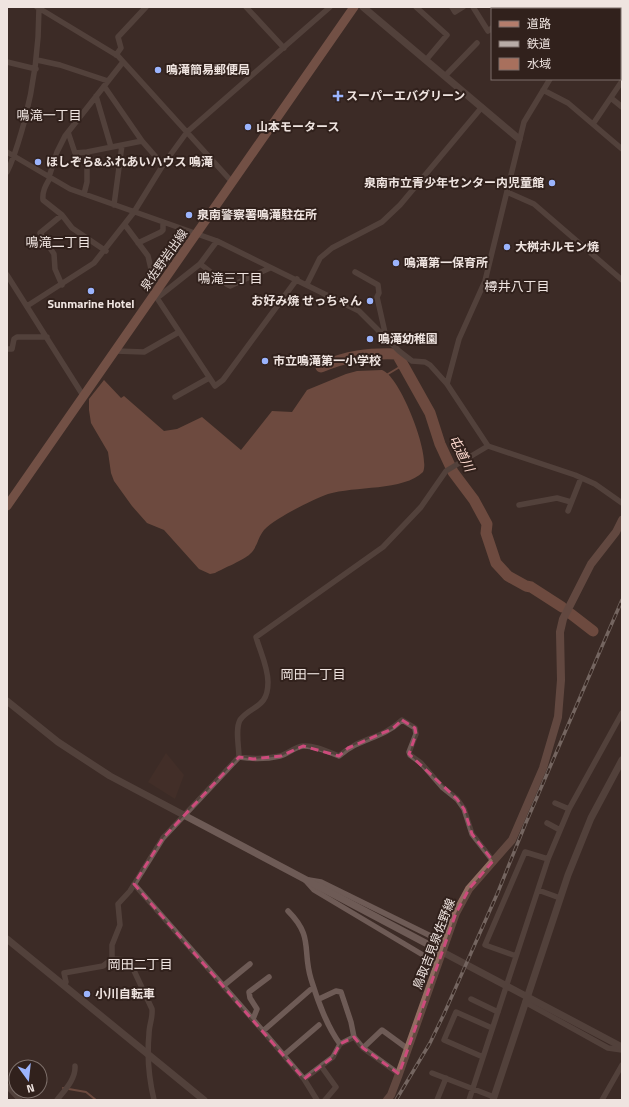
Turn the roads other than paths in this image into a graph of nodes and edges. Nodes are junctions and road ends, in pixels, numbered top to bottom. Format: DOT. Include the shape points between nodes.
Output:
graph roads {
  1 [pos="146,7"];
  2 [pos="246,7"];
  3 [pos="330,7"];
  4 [pos="354,7"];
  5 [pos="363,7"];
  6 [pos="417,7"];
  7 [pos="452,7"];
  8 [pos="463,7"];
  9 [pos="473,7"];
  10 [pos="42,8"];
  11 [pos="491,29"];
  12 [pos="477,42"];
  13 [pos="284,48"];
  14 [pos="116,55"];
  15 [pos="37,60"];
  16 [pos="426,60"];
  17 [pos="7,62"];
  18 [pos="123,62"];
  19 [pos="36,69"];
  20 [pos="445,76"];
  21 [pos="549,80"];
  22 [pos="108,81"];
  23 [pos="622,81"];
  24 [pos="104,86"];
  25 [pos="543,90"];
  26 [pos="96,96"];
  27 [pos="611,98"];
  28 [pos="482,107"];
  29 [pos="622,107"];
  30 [pos="593,124"];
  31 [pos="68,132"];
  32 [pos="187,132"];
  33 [pos="519,139"];
  34 [pos="142,141"];
  35 [pos="122,145"];
  36 [pos="112,147"];
  37 [pos="622,149"];
  38 [pos="7,152"];
  39 [pos="87,152"];
  40 [pos="15,157"];
  41 [pos="163,165"];
  42 [pos="7,172"];
  43 [pos="50,178"];
  44 [pos="232,182"];
  45 [pos="507,192"];
  46 [pos="84,194"];
  47 [pos="114,205"];
  48 [pos="134,212"];
  49 [pos="62,215"];
  50 [pos="163,222"];
  51 [pos="125,225"];
  52 [pos="197,234"];
  53 [pos="217,241"];
  54 [pos="138,243"];
  55 [pos="106,251"];
  56 [pos="200,264"];
  57 [pos="270,268"];
  58 [pos="355,272"];
  59 [pos="7,275"];
  60 [pos="297,279"];
  61 [pos="622,280"];
  62 [pos="162,284"];
  63 [pos="307,284"];
  64 [pos="62,285"];
  65 [pos="156,296"];
  66 [pos="27,306"];
  67 [pos="179,332"];
  68 [pos="47,337"];
  69 [pos="387,338"];
  70 [pos="7,349"];
  71 [pos="116,351"];
  72 [pos="209,378"];
  73 [pos="447,384"];
  74 [pos="84,397"];
  75 [pos="175,397"];
  76 [pos="488,446"];
  77 [pos="581,478"];
  78 [pos="571,502"];
  79 [pos="622,503"];
  80 [pos="518,505"];
  81 [pos="7,506"];
  82 [pos="568,511"];
  83 [pos="622,520"];
  84 [pos="7,701"];
  85 [pos="622,713"];
  86 [pos="239,757"];
  87 [pos="622,760"];
  88 [pos="556,803"];
  89 [pos="569,810"];
  90 [pos="183,814"];
  91 [pos="547,823"];
  92 [pos="560,830"];
  93 [pos="548,859"];
  94 [pos="493,861"];
  95 [pos="303,878"];
  96 [pos="134,884"];
  97 [pos="538,890"];
  98 [pos="560,898"];
  99 [pos="288,911"];
  100 [pos="7,939"];
  101 [pos="445,943"];
  102 [pos="516,956"];
  103 [pos="112,959"];
  104 [pos="250,964"];
  105 [pos="438,964"];
  106 [pos="269,977"];
  107 [pos="63,985"];
  108 [pos="223,986"];
  109 [pos="310,990"];
  110 [pos="319,999"];
  111 [pos="471,999"];
  112 [pos="525,1002"];
  113 [pos="498,1012"];
  114 [pos="253,1019"];
  115 [pos="319,1025"];
  116 [pos="492,1028"];
  117 [pos="263,1030"];
  118 [pos="354,1037"];
  119 [pos="340,1044"];
  120 [pos="363,1048"];
  121 [pos="408,1049"];
  122 [pos="622,1049"];
  123 [pos="150,1055"];
  124 [pos="284,1055"];
  125 [pos="483,1057"];
  126 [pos="622,1065"];
  127 [pos="75,1066"];
  128 [pos="321,1066"];
  129 [pos="432,1073"];
  130 [pos="399,1074"];
  131 [pos="446,1078"];
  132 [pos="304,1079"];
  133 [pos="7,1086"];
  134 [pos="472,1089"];
  135 [pos="493,1098"];
  136 [pos="20,1100"];
  137 [pos="57,1100"];
  138 [pos="154,1100"];
  139 [pos="204,1100"];
  140 [pos="317,1100"];
  141 [pos="325,1100"];
  142 [pos="386,1100"];
  143 [pos="437,1100"];
  144 [pos="469,1100"];
  145 [pos="602,1100"];
  1 -- 14 [label="street" via="118,37 121,48"];
  2 -- 13 [label="street"];
  3 -- 13 [label="street"];
  4 -- 44 [label="main road, 泉佐野岩出線"];
  5 -- 16 [label="street"];
  6 -- 16 [label="street" via="447,35"];
  7 -- 8 [label="street" via="455,12"];
  9 -- 11 [label="street" via="488,31"];
  10 -- 14 [label="street"];
  10 -- 15 [label="street"];
  12 -- 20 [label="street"];
  13 -- 32 [label="street"];
  14 -- 18 [label="street"];
  15 -- 19 [label="street"];
  15 -- 22 [label="street"];
  16 -- 20 [label="street"];
  17 -- 19 [label="street"];
  18 -- 22 [label="street"];
  18 -- 32 [label="street"];
  19 -- 40 [label="street"];
  20 -- 28 [label="street"];
  21 -- 25 [label="street"];
  22 -- 24 [label="street"];
  23 -- 27 [label="street"];
  24 -- 26 [label="street"];
  24 -- 34 [label="street"];
  25 -- 30 [label="street" via="568,103"];
  25 -- 33 [label="street" via="530,111"];
  26 -- 31 [label="street"];
  26 -- 36 [label="street"];
  27 -- 29 [label="street"];
  27 -- 30 [label="street"];
  28 -- 33 [label="street"];
  28 -- 63 [label="street" via="400,205 382,222 332,248 320,258"];
  30 -- 37 [label="street"];
  31 -- 39 [label="street" via="75,153"];
  31 -- 43 [label="street" via="57,152"];
  32 -- 41 [label="street"];
  32 -- 44 [label="street"];
  33 -- 45 [label="street"];
  34 -- 35 [label="street"];
  34 -- 41 [label="street"];
  35 -- 36 [label="street"];
  35 -- 47 [label="street"];
  36 -- 39 [label="street"];
  38 -- 40 [label="street"];
  39 -- 46 [label="street" via="87,182"];
  40 -- 42 [label="street"];
  40 -- 43 [label="street"];
  41 -- 48 [label="street"];
  43 -- 46 [label="street"];
  43 -- 49 [label="street" via="44,188 43,200"];
  44 -- 52 [label="main road, 泉佐野岩出線"];
  45 -- 61 [label="street" via="534,204"];
  45 -- 73 [label="street" via="485,281 459,339"];
  46 -- 47 [label="street"];
  47 -- 48 [label="street"];
  48 -- 50 [label="street"];
  48 -- 51 [label="street"];
  49 -- 55 [label="street" via="72,228"];
  49 -- 64 [label="street" via="40,233 54,254 55,269"];
  50 -- 52 [label="street"];
  50 -- 54 [label="street" via="161,232"];
  51 -- 54 [label="street"];
  51 -- 55 [label="street"];
  52 -- 53 [label="street"];
  52 -- 62 [label="main road, 泉佐野岩出線"];
  53 -- 56 [label="street"];
  53 -- 57 [label="street"];
  54 -- 62 [label="street" via="150,260 155,278"];
  55 -- 64 [label="street" via="84,271"];
  56 -- 57 [label="street" via="230,286"];
  56 -- 65 [label="street"];
  57 -- 60 [label="street"];
  58 -- 69 [label="street" via="378,285 377,297"];
  59 -- 66 [label="street"];
  60 -- 63 [label="street"];
  60 -- 72 [label="street" via="223,380 215,386"];
  62 -- 65 [label="main road, 泉佐野岩出線"];
  63 -- 69 [label="street" via="359,310"];
  64 -- 66 [label="street"];
  65 -- 67 [label="street"];
  65 -- 71 [label="main road, 泉佐野岩出線"];
  66 -- 68 [label="street"];
  67 -- 71 [label="street" via="144,352"];
  67 -- 72 [label="street"];
  68 -- 70 [label="street" via="17,337 12,349"];
  68 -- 74 [label="street"];
  69 -- 73 [label="street" via="412,360 430,365"];
  71 -- 74 [label="main road, 泉佐野岩出線"];
  72 -- 75 [label="street"];
  73 -- 76 [label="street"];
  74 -- 81 [label="main road, 泉佐野岩出線"];
  76 -- 77 [label="street"];
  76 -- 86 [label="street" via="446,471 421,508 383,547 256,637 267,675 267,690 259,706 240,720"];
  77 -- 78 [label="street"];
  77 -- 79 [label="street" via="595,484"];
  78 -- 80 [label="street" via="556,498"];
  78 -- 82 [label="street"];
  83 -- 94 [label="main road, 鳥取吉見泉佐野線" via="613,537 591,564 563,619 560,632 561,680 558,717 543,768 512,840"];
  84 -- 90 [label="street" via="34,725 82,758"];
  85 -- 89 [label="street"];
  86 -- 90 [label="street"];
  86 -- 94 [label="street" via="253,759 280,756 303,746 340,756 348,748 380,736 402,720 414,728 416,734 410,755 457,799 464,809 472,834"];
  87 -- 98 [label="street" via="591,818"];
  88 -- 89 [label="street"];
  89 -- 92 [label="street"];
  90 -- 95 [label="street"];
  90 -- 96 [label="street" via="163,838"];
  91 -- 92 [label="street"];
  92 -- 93 [label="street"];
  93 -- 97 [label="street"];
  93 -- 102 [label="street" via="525,852 485,945"];
  94 -- 101 [label="main road, 鳥取吉見泉佐野線" via="464,899"];
  95 -- 101 [label="street" via="321,882"];
  95 -- 105 [label="street" via="314,890"];
  95 -- 122 [label="street"];
  96 -- 103 [label="street" via="118,904 120,925 112,945"];
  96 -- 108 [label="street"];
  97 -- 98 [label="street"];
  97 -- 102 [label="street"];
  98 -- 112 [label="street"];
  99 -- 110 [label="street" via="301,926 305,936 310,978"];
  100 -- 107 [label="street"];
  101 -- 105 [label="main road, 鳥取吉見泉佐野線"];
  102 -- 113 [label="street"];
  103 -- 107 [label="street" via="103,966 64,973 66,982"];
  103 -- 123 [label="street" via="129,960 152,1009 149,1031"];
  104 -- 108 [label="street"];
  105 -- 121 [label="main road, 鳥取吉見泉佐野線"];
  106 -- 114 [label="street" via="249,992 257,1009"];
  107 -- 123 [label="street"];
  108 -- 114 [label="street"];
  109 -- 117 [label="street"];
  110 -- 118 [label="street" via="336,991 341,992 352,1022"];
  110 -- 119 [label="street" via="332,1033"];
  111 -- 113 [label="street"];
  112 -- 122 [label="street" via="608,1048"];
  112 -- 135 [label="street"];
  113 -- 116 [label="street"];
  114 -- 117 [label="street"];
  115 -- 124 [label="street"];
  116 -- 125 [label="street"];
  116 -- 125 [label="street" via="456,1012 444,1040"];
  117 -- 124 [label="street"];
  118 -- 119 [label="street"];
  118 -- 120 [label="street"];
  119 -- 128 [label="street" via="333,1056"];
  120 -- 121 [label="street" via="382,1030"];
  120 -- 130 [label="street"];
  121 -- 130 [label="main road, 鳥取吉見泉佐野線"];
  123 -- 138 [label="street" via="149,1069"];
  123 -- 139 [label="street"];
  124 -- 132 [label="street"];
  125 -- 134 [label="street"];
  126 -- 145 [label="street"];
  127 -- 137 [label="street" via="76,1070 70,1084"];
  128 -- 132 [label="street"];
  128 -- 141 [label="street" via="336,1087"];
  129 -- 131 [label="street"];
  130 -- 142 [label="main road, 鳥取吉見泉佐野線" via="391,1095"];
  131 -- 134 [label="street"];
  131 -- 143 [label="street"];
  132 -- 140 [label="street"];
  133 -- 136 [label="street"];
  134 -- 135 [label="street"];
  134 -- 144 [label="street"];
}
